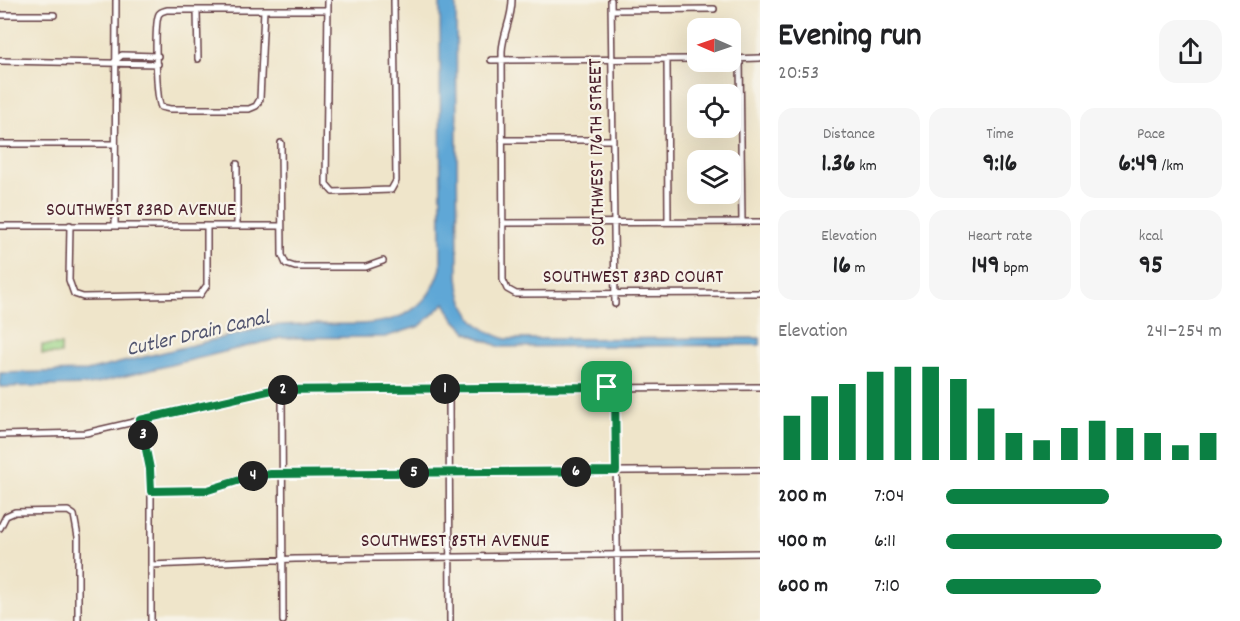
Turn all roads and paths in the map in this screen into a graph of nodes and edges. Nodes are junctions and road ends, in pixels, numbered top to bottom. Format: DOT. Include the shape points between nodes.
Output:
graph roads {
  1 [pos="116,0"];
  2 [pos="328,0"];
  3 [pos="394,0"];
  4 [pos="512,0"];
  5 [pos="612,0"];
  6 [pos="714,9"];
  7 [pos="197,10"];
  8 [pos="264,10"];
  9 [pos="328,10"];
  10 [pos="612,10"];
  11 [pos="0,15"];
  12 [pos="54,15"];
  13 [pos="158,56"];
  14 [pos="760,58"];
  15 [pos="198,59"];
  16 [pos="687,59"];
  17 [pos="741,59"];
  18 [pos="491,60"];
  19 [pos="502,60"];
  20 [pos="613,60"];
  21 [pos="667,60"];
  22 [pos="0,61"];
  23 [pos="115,61"];
  24 [pos="158,64"];
  25 [pos="740,72"];
  26 [pos="502,140"];
  27 [pos="613,140"];
  28 [pos="281,142"];
  29 [pos="0,144"];
  30 [pos="113,144"];
  31 [pos="237,164"];
  32 [pos="614,222"];
  33 [pos="668,222"];
  34 [pos="742,222"];
  35 [pos="760,222"];
  36 [pos="503,223"];
  37 [pos="69,225"];
  38 [pos="0,226"];
  39 [pos="115,226"];
  40 [pos="207,226"];
  41 [pos="237,226"];
  42 [pos="281,226"];
  43 [pos="383,261"];
  44 [pos="760,292"];
  45 [pos="614,293"];
  46 [pos="615,304"];
  47 [pos="615,367"];
  48 [pos="615,387"];
  49 [pos="760,387"];
  50 [pos="449,389"];
  51 [pos="282,390"];
  52 [pos="140,420"];
  53 [pos="0,435"];
  54 [pos="760,470"];
  55 [pos="616,471"];
  56 [pos="449,473"];
  57 [pos="282,474"];
  58 [pos="151,491"];
  59 [pos="0,528"];
  60 [pos="760,553"];
  61 [pos="617,555"];
  62 [pos="450,557"];
  63 [pos="282,559"];
  64 [pos="151,566"];
  65 [pos="78,621"];
  66 [pos="151,621"];
  67 [pos="283,621"];
  68 [pos="450,621"];
  69 [pos="618,621"];
  1 -- 23 [label="street"];
  2 -- 9 [label="street"];
  3 -- 9 [label="street" via="396,177 393,188 381,192 337,192 327,188"];
  4 -- 19 [label="street"];
  5 -- 10 [label="street, SOUTHWEST 176TH STREET"];
  6 -- 10 [label="street"];
  7 -- 8 [label="street"];
  7 -- 13 [label="street" via="161,12 157,23"];
  7 -- 15 [label="street"];
  8 -- 9 [label="street"];
  8 -- 24 [label="street" via="260,99 256,106 170,110 161,107"];
  10 -- 20 [label="street, SOUTHWEST 176TH STREET"];
  11 -- 12 [label="street"];
  13 -- 23 [label="street" via="122,55"];
  13 -- 24 [label="street"];
  14 -- 17 [label="street"];
  16 -- 21 [label="street"];
  18 -- 19 [label="street"];
  19 -- 20 [label="street"];
  19 -- 26 [label="street"];
  20 -- 21 [label="street"];
  20 -- 27 [label="street, SOUTHWEST 176TH STREET"];
  21 -- 33 [label="street"];
  22 -- 23 [label="street"];
  23 -- 24 [label="street" via="122,65"];
  23 -- 30 [label="street"];
  25 -- 34 [label="street"];
  26 -- 27 [label="street"];
  26 -- 36 [label="street"];
  27 -- 32 [label="street, SOUTHWEST 176TH STREET"];
  28 -- 42 [label="street"];
  29 -- 30 [label="street"];
  30 -- 39 [label="street"];
  31 -- 41 [label="street"];
  32 -- 33 [label="street"];
  32 -- 36 [label="street"];
  32 -- 45 [label="street, SOUTHWEST 176TH STREET"];
  33 -- 34 [label="street"];
  34 -- 35 [label="street"];
  36 -- 45 [label="street, SOUTHWEST 83RD COURT" via="503,280 507,290 516,294"];
  37 -- 38 [label="street, SOUTHWEST 83RD AVENUE"];
  37 -- 39 [label="street, SOUTHWEST 83RD AVENUE"];
  37 -- 40 [label="street" via="69,280 72,292 83,297 202,294 207,281"];
  39 -- 40 [label="street, SOUTHWEST 83RD AVENUE"];
  40 -- 41 [label="street, SOUTHWEST 83RD AVENUE"];
  41 -- 42 [label="street, SOUTHWEST 83RD AVENUE"];
  42 -- 43 [label="street" via="286,264 366,267"];
  44 -- 45 [label="street, SOUTHWEST 83RD COURT"];
  45 -- 46 [label="street, SOUTHWEST 176TH STREET"];
  47 -- 48 [label="street"];
  48 -- 49 [label="street"];
  48 -- 50 [label="street"];
  48 -- 55 [label="street"];
  50 -- 51 [label="street"];
  50 -- 56 [label="street"];
  51 -- 52 [label="street" via="255,392"];
  51 -- 57 [label="street"];
  52 -- 53 [label="street" via="79,434"];
  52 -- 58 [label="street"];
  54 -- 55 [label="street"];
  55 -- 56 [label="street"];
  55 -- 61 [label="street"];
  56 -- 57 [label="street"];
  56 -- 62 [label="street"];
  57 -- 58 [label="street" via="253,476 200,491"];
  57 -- 63 [label="street"];
  58 -- 64 [label="street"];
  59 -- 65 [label="street" via="3,520 15,512 74,515 78,537"];
  60 -- 61 [label="street, SOUTHWEST 85TH AVENUE"];
  61 -- 62 [label="street, SOUTHWEST 85TH AVENUE"];
  61 -- 69 [label="street"];
  62 -- 63 [label="street, SOUTHWEST 85TH AVENUE"];
  62 -- 68 [label="street"];
  63 -- 64 [label="street, SOUTHWEST 85TH AVENUE"];
  63 -- 67 [label="street"];
  64 -- 66 [label="street"];
}
